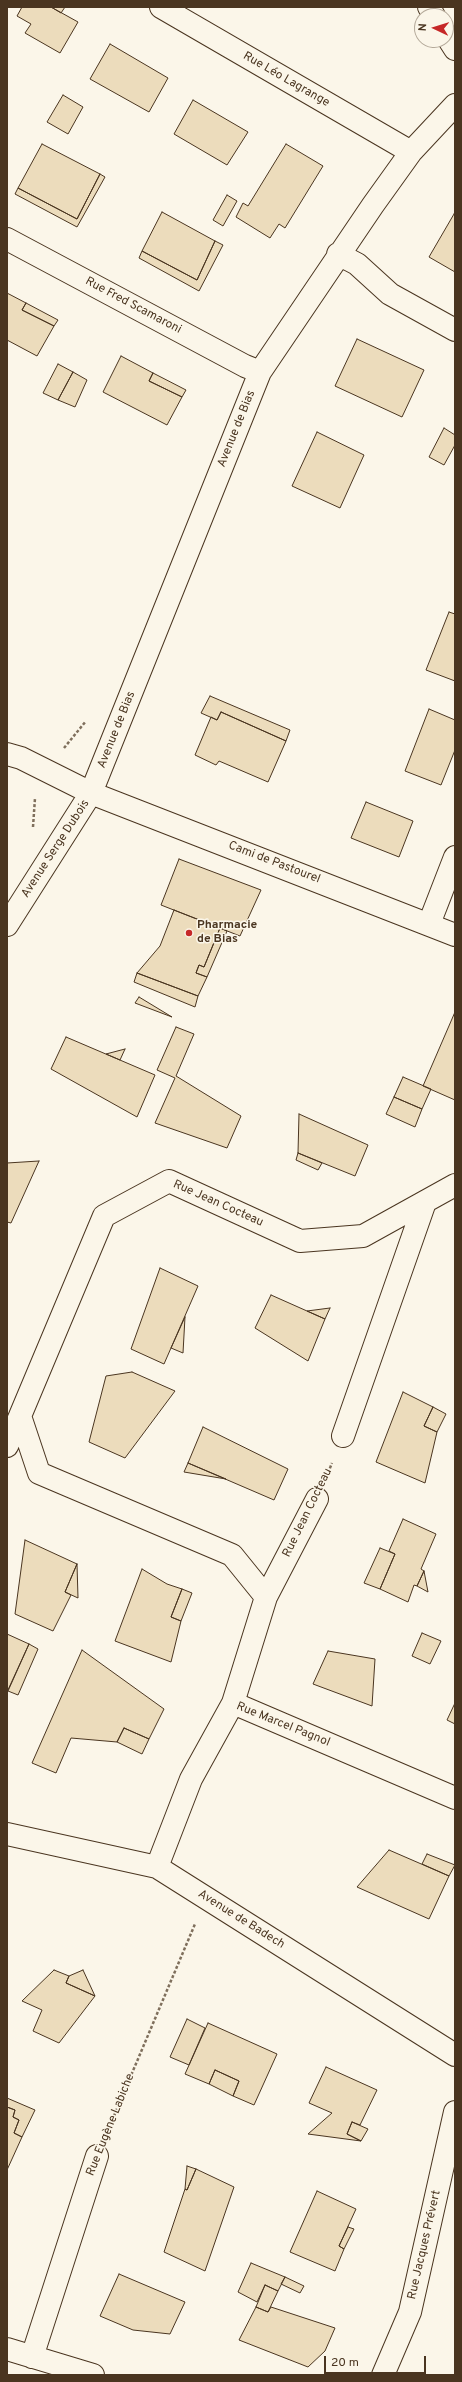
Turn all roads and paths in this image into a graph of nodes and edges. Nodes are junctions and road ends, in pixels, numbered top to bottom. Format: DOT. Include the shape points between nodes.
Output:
graph roads {
  1 [pos="161,7"];
  2 [pos="455,105"];
  3 [pos="411,152"];
  4 [pos="7,239"];
  5 [pos="338,254"];
  6 [pos="455,330"];
  7 [pos="260,372"];
  8 [pos="7,754"];
  9 [pos="48,771"];
  10 [pos="92,793"];
  11 [pos="33,830"];
  12 [pos="455,857"];
  13 [pos="429,924"];
  14 [pos="7,925"];
  15 [pos="455,935"];
  16 [pos="455,1185"];
  17 [pos="425,1202"];
  18 [pos="20,1416"];
  19 [pos="343,1436"];
  20 [pos="7,1446"];
  21 [pos="317,1499"];
  22 [pos="266,1597"];
  23 [pos="233,1702"];
  24 [pos="455,1798"];
  25 [pos="7,1834"];
  26 [pos="157,1867"];
  27 [pos="206,1898"];
  28 [pos="455,2055"];
  29 [pos="455,2112"];
  30 [pos="97,2156"];
  31 [pos="7,2349"];
  32 [pos="32,2357"];
  33 [pos="93,2375"];
  34 [pos="383,2375"];
  1 -- 3 [label="street, Rue Léo Lagrange"];
  2 -- 3 [label="street, Avenue de Bias"];
  3 -- 5 [label="street, Avenue de Bias"];
  4 -- 7 [label="street, Rue Fred Scamaroni"];
  5 -- 6 [label="street" via="357,264 390,294"];
  5 -- 7 [label="street, Avenue de Bias"];
  7 -- 10 [label="street, Avenue de Bias"];
  8 -- 9 [label="street, Cami de Pastourel"];
  9 -- 10 [label="street, Cami de Pastourel"];
  9 -- 11 [label="path" via="36,790"];
  10 -- 13 [label="street, Cami de Pastourel"];
  10 -- 14 [label="street, Avenue Serge Dubois"];
  12 -- 13 [label="street"];
  13 -- 15 [label="street, Cami de Pastourel"];
  16 -- 17 [label="street, Rue Jean Cocteau"];
  17 -- 18 [label="street, Rue Jean Cocteau" via="363,1236 300,1241 169,1181 104,1216"];
  17 -- 19 [label="street"];
  18 -- 20 [label="street, Rue Jean Cocteau"];
  18 -- 22 [label="street" via="39,1473 232,1555"];
  19 -- 21 [label="path, Rue Jean Cocteau"];
  21 -- 22 [label="street, Rue Jean Cocteau"];
  22 -- 23 [label="street, Rue Jean Cocteau"];
  23 -- 24 [label="street, Rue Marcel Pagnol"];
  23 -- 26 [label="street, Rue Marcel Pagnol" via="191,1779"];
  25 -- 26 [label="street, Avenue de Badech"];
  26 -- 27 [label="street, Avenue de Badech"];
  27 -- 28 [label="street, Avenue de Badech"];
  27 -- 30 [label="path, Rue Eugène Labiche"];
  29 -- 34 [label="street, Rue Jacques Prévert" via="410,2312"];
  30 -- 32 [label="street, Rue Eugène Labiche"];
  31 -- 32 [label="street"];
  32 -- 33 [label="street"];
}
